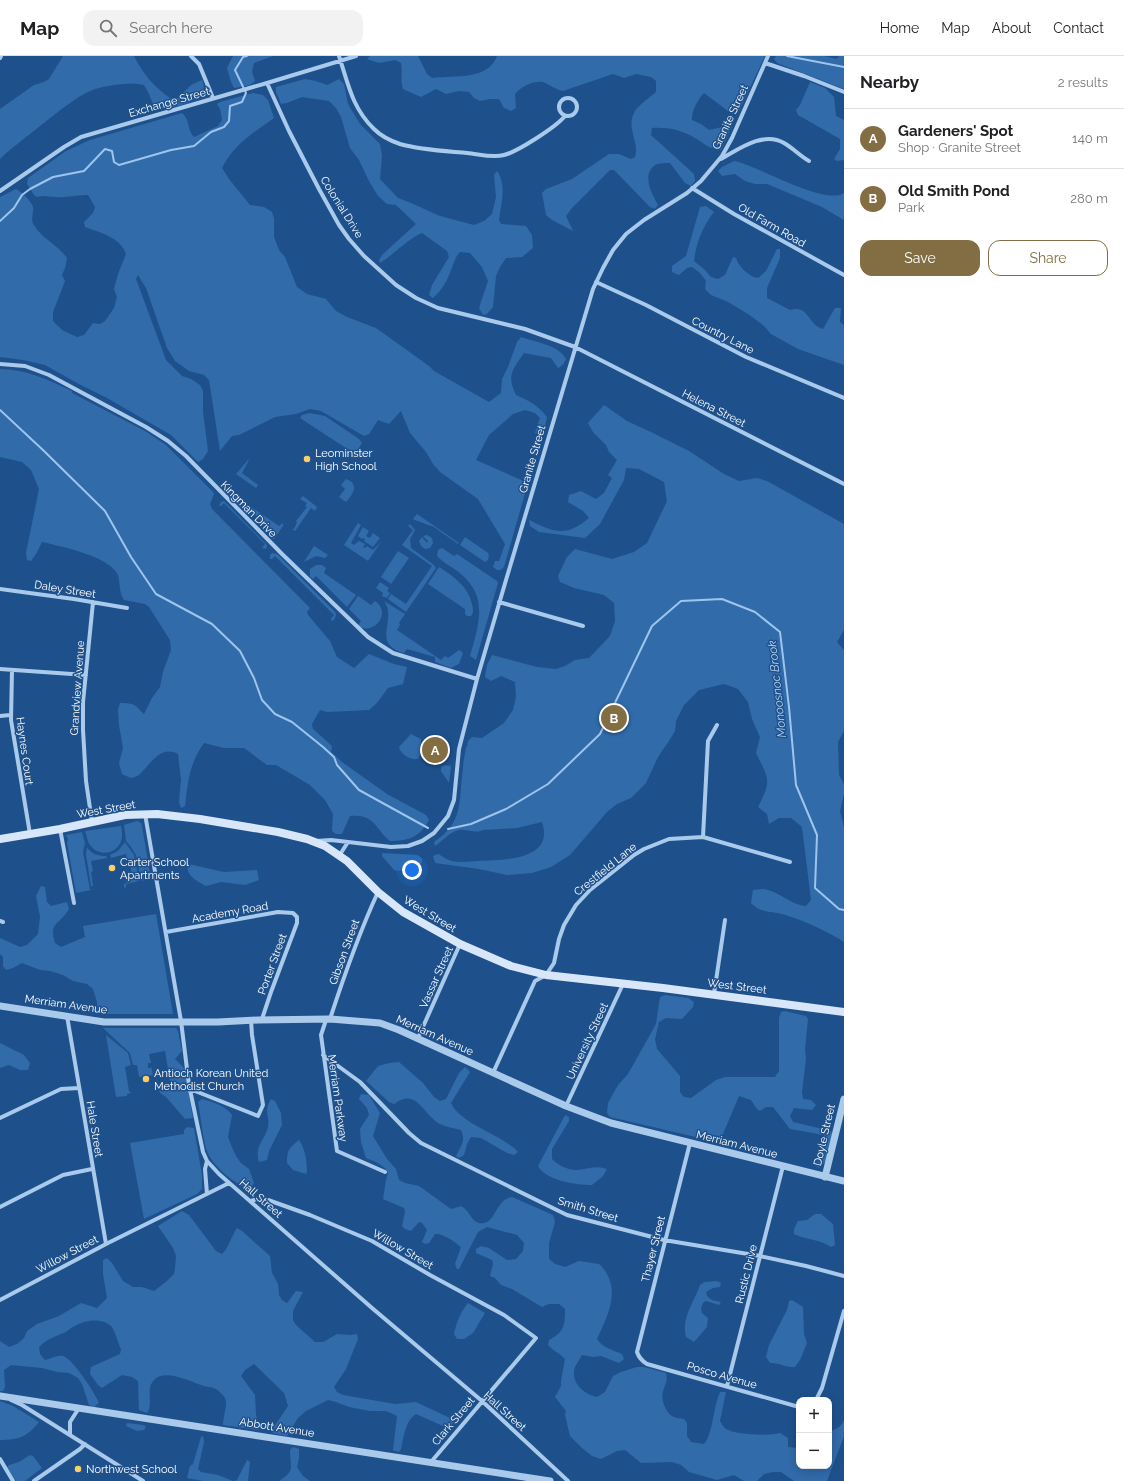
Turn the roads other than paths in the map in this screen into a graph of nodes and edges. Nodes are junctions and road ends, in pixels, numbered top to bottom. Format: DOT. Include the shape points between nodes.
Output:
graph roads {
  1 [pos="191,56"];
  2 [pos="356,56"];
  3 [pos="768,56"];
  4 [pos="340,58"];
  5 [pos="765,63"];
  6 [pos="267,84"];
  7 [pos="844,92"];
  8 [pos="213,98"];
  9 [pos="565,116"];
  10 [pos="719,160"];
  11 [pos="809,161"];
  12 [pos="692,188"];
  13 [pos="0,191"];
  14 [pos="844,275"];
  15 [pos="596,282"];
  16 [pos="576,347"];
  17 [pos="0,364"];
  18 [pos="844,398"];
  19 [pos="844,484"];
  20 [pos="0,589"];
  21 [pos="93,602"];
  22 [pos="499,602"];
  23 [pos="127,608"];
  24 [pos="582,626"];
  25 [pos="0,669"];
  26 [pos="12,670"];
  27 [pos="86,675"];
  28 [pos="477,679"];
  29 [pos="10,715"];
  30 [pos="0,716"];
  31 [pos="716,725"];
  32 [pos="145,814"];
  33 [pos="92,822"];
  34 [pos="60,829"];
  35 [pos="30,834"];
  36 [pos="703,837"];
  37 [pos="0,839"];
  38 [pos="316,841"];
  39 [pos="348,842"];
  40 [pos="339,856"];
  41 [pos="790,862"];
  42 [pos="378,892"];
  43 [pos="74,903"];
  44 [pos="296,916"];
  45 [pos="725,920"];
  46 [pos="166,932"];
  47 [pos="460,944"];
  48 [pos="546,975"];
  49 [pos="623,984"];
  50 [pos="714,994"];
  51 [pos="0,1006"];
  52 [pos="844,1012"];
  53 [pos="67,1016"];
  54 [pos="328,1019"];
  55 [pos="251,1020"];
  56 [pos="262,1020"];
  57 [pos="181,1021"];
  58 [pos="418,1038"];
  59 [pos="323,1055"];
  60 [pos="493,1073"];
  61 [pos="79,1088"];
  62 [pos="190,1089"];
  63 [pos="844,1099"];
  64 [pos="566,1106"];
  65 [pos="0,1118"];
  66 [pos="690,1143"];
  67 [pos="207,1160"];
  68 [pos="783,1166"];
  69 [pos="92,1169"];
  70 [pos="385,1172"];
  71 [pos="825,1177"];
  72 [pos="844,1181"];
  73 [pos="229,1183"];
  74 [pos="207,1194"];
  75 [pos="251,1201"];
  76 [pos="0,1207"];
  77 [pos="664,1240"];
  78 [pos="106,1244"];
  79 [pos="760,1256"];
  80 [pos="844,1276"];
  81 [pos="0,1300"];
  82 [pos="844,1311"];
  83 [pos="536,1338"];
  84 [pos="641,1359"];
  85 [pos="727,1386"];
  86 [pos="2,1396"];
  87 [pos="818,1397"];
  88 [pos="482,1401"];
  89 [pos="796,1406"];
  90 [pos="79,1408"];
  91 [pos="70,1435"];
  92 [pos="85,1444"];
  93 [pos="0,1459"];
  94 [pos="431,1462"];
  95 [pos="13,1481"];
  96 [pos="34,1481"];
  97 [pos="143,1481"];
  98 [pos="550,1481"];
  99 [pos="568,1481"];
  1 -- 8 [label="street" via="199,64"];
  2 -- 4 [label="street, Exchange Street"];
  3 -- 5 [label="street, Granite Street"];
  4 -- 6 [label="street, Exchange Street"];
  4 -- 9 [label="street" via="351,96 359,111 376,130 400,144 499,156 528,142"];
  5 -- 7 [label="street"];
  5 -- 10 [label="street, Granite Street" via="732,138"];
  6 -- 8 [label="street, Exchange Street"];
  6 -- 16 [label="street, Colonial Drive" via="289,131 340,225 349,239 396,285 438,308 524,329"];
  8 -- 13 [label="street, Exchange Street" via="81,137"];
  9 -- 9 [label="street" via="570,116 576,109 576,103 572,98 565,98 559,104 560,112"];
  10 -- 11 [label="street" via="746,145 771,139 785,143"];
  10 -- 12 [label="street, Granite Street"];
  12 -- 14 [label="street, Old Farm Road"];
  12 -- 15 [label="street, Granite Street" via="626,234 613,250"];
  15 -- 16 [label="street, Granite Street"];
  15 -- 18 [label="street, Country Lane" via="746,357"];
  16 -- 19 [label="street, Helena Street"];
  16 -- 22 [label="street, Granite Street"];
  17 -- 28 [label="street, Kingman Drive" via="25,366 50,374 157,434 186,456 368,637 393,653"];
  20 -- 21 [label="street, Daley Street"];
  21 -- 23 [label="street, Daley Street"];
  21 -- 27 [label="street, Grandview Avenue"];
  22 -- 24 [label="street"];
  22 -- 28 [label="street, Granite Street"];
  25 -- 26 [label="street"];
  26 -- 27 [label="street"];
  26 -- 29 [label="street, Haynes Court"];
  27 -- 33 [label="street, Grandview Avenue" via="83,740"];
  28 -- 39 [label="street, Granite Street" via="459,749 454,800 443,822 427,838 408,846 391,847"];
  29 -- 30 [label="street"];
  29 -- 35 [label="street, Haynes Court"];
  31 -- 36 [label="street" via="708,741"];
  32 -- 33 [label="main road, West Street"];
  32 -- 38 [label="main road, West Street" via="200,819"];
  32 -- 46 [label="street, Hall Street"];
  33 -- 34 [label="main road, West Street"];
  34 -- 35 [label="main road, West Street"];
  34 -- 43 [label="street"];
  35 -- 37 [label="main road, West Street"];
  36 -- 41 [label="street, Crestfield Lane"];
  36 -- 48 [label="street, Crestfield Lane" via="669,839 644,849 586,893 569,913 559,939 554,963"];
  38 -- 39 [label="street, Granite Street"];
  38 -- 40 [label="main road, West Street"];
  39 -- 40 [label="street"];
  40 -- 42 [label="main road, West Street"];
  42 -- 47 [label="main road, West Street" via="403,912"];
  42 -- 54 [label="street, Gibson Street"];
  44 -- 46 [label="street, Academy Road" via="294,913 278,912"];
  44 -- 56 [label="street, Porter Street" via="297,923"];
  45 -- 50 [label="street"];
  46 -- 57 [label="street, Hall Street"];
  47 -- 48 [label="main road, West Street" via="503,963"];
  47 -- 58 [label="street, Vassar Street"];
  48 -- 49 [label="main road, West Street"];
  48 -- 60 [label="street" via="535,981"];
  49 -- 50 [label="main road, West Street"];
  49 -- 64 [label="street, University Street"];
  50 -- 52 [label="main road, West Street"];
  51 -- 53 [label="street, Merriam Avenue"];
  53 -- 57 [label="street, Merriam Avenue" via="104,1022"];
  53 -- 61 [label="street, Hale Street"];
  54 -- 56 [label="street, Merriam Avenue"];
  54 -- 58 [label="street, Merriam Avenue" via="380,1023"];
  54 -- 59 [label="street, Merriam Parkway" via="321,1035"];
  55 -- 56 [label="street, Merriam Avenue"];
  55 -- 57 [label="street, Merriam Avenue"];
  55 -- 62 [label="street" via="263,1106 258,1116"];
  57 -- 62 [label="street, Hall Street"];
  58 -- 60 [label="street, Merriam Avenue"];
  59 -- 70 [label="street, Merriam Parkway" via="337,1151"];
  59 -- 77 [label="street, Smith Street" via="360,1082 421,1142 567,1214"];
  60 -- 64 [label="street, Merriam Avenue"];
  61 -- 65 [label="street" via="61,1089"];
  61 -- 69 [label="street, Hale Street"];
  62 -- 67 [label="street, Hall Street" via="203,1152"];
  63 -- 71 [label="street, Doyle Street"];
  64 -- 66 [label="street, Merriam Avenue" via="610,1123"];
  66 -- 68 [label="street, Merriam Avenue"];
  66 -- 77 [label="street, Thayer Street"];
  67 -- 73 [label="street, Hall Street"];
  67 -- 74 [label="street"];
  68 -- 71 [label="street, Merriam Avenue"];
  68 -- 79 [label="street, Rustic Drive"];
  69 -- 76 [label="street" via="63,1175"];
  69 -- 78 [label="street, Hale Street"];
  71 -- 72 [label="street, Merriam Avenue"];
  73 -- 74 [label="street, Willow Street"];
  73 -- 75 [label="street, Hall Street"];
  74 -- 78 [label="street, Willow Street"];
  75 -- 83 [label="street, Willow Street" via="268,1200 372,1241 504,1315"];
  75 -- 88 [label="street, Hall Street"];
  77 -- 79 [label="street, Smith Street"];
  77 -- 84 [label="street, Thayer Street" via="637,1352"];
  78 -- 81 [label="street, Willow Street"];
  79 -- 80 [label="street, Smith Street"];
  79 -- 85 [label="street, Rustic Drive"];
  82 -- 87 [label="street"];
  83 -- 88 [label="street, Clark Street"];
  84 -- 85 [label="street, Posco Avenue" via="647,1364"];
  85 -- 89 [label="street, Posco Avenue"];
  86 -- 90 [label="street, Abbott Avenue"];
  86 -- 91 [label="street" via="22,1405"];
  88 -- 94 [label="street, Clark Street"];
  88 -- 99 [label="street, Hall Street"];
  90 -- 91 [label="street" via="70,1422"];
  90 -- 94 [label="street, Abbott Avenue"];
  91 -- 92 [label="street"];
  92 -- 96 [label="street"];
  92 -- 97 [label="street"];
  93 -- 95 [label="street"];
  94 -- 98 [label="street, Abbott Avenue"];
}
